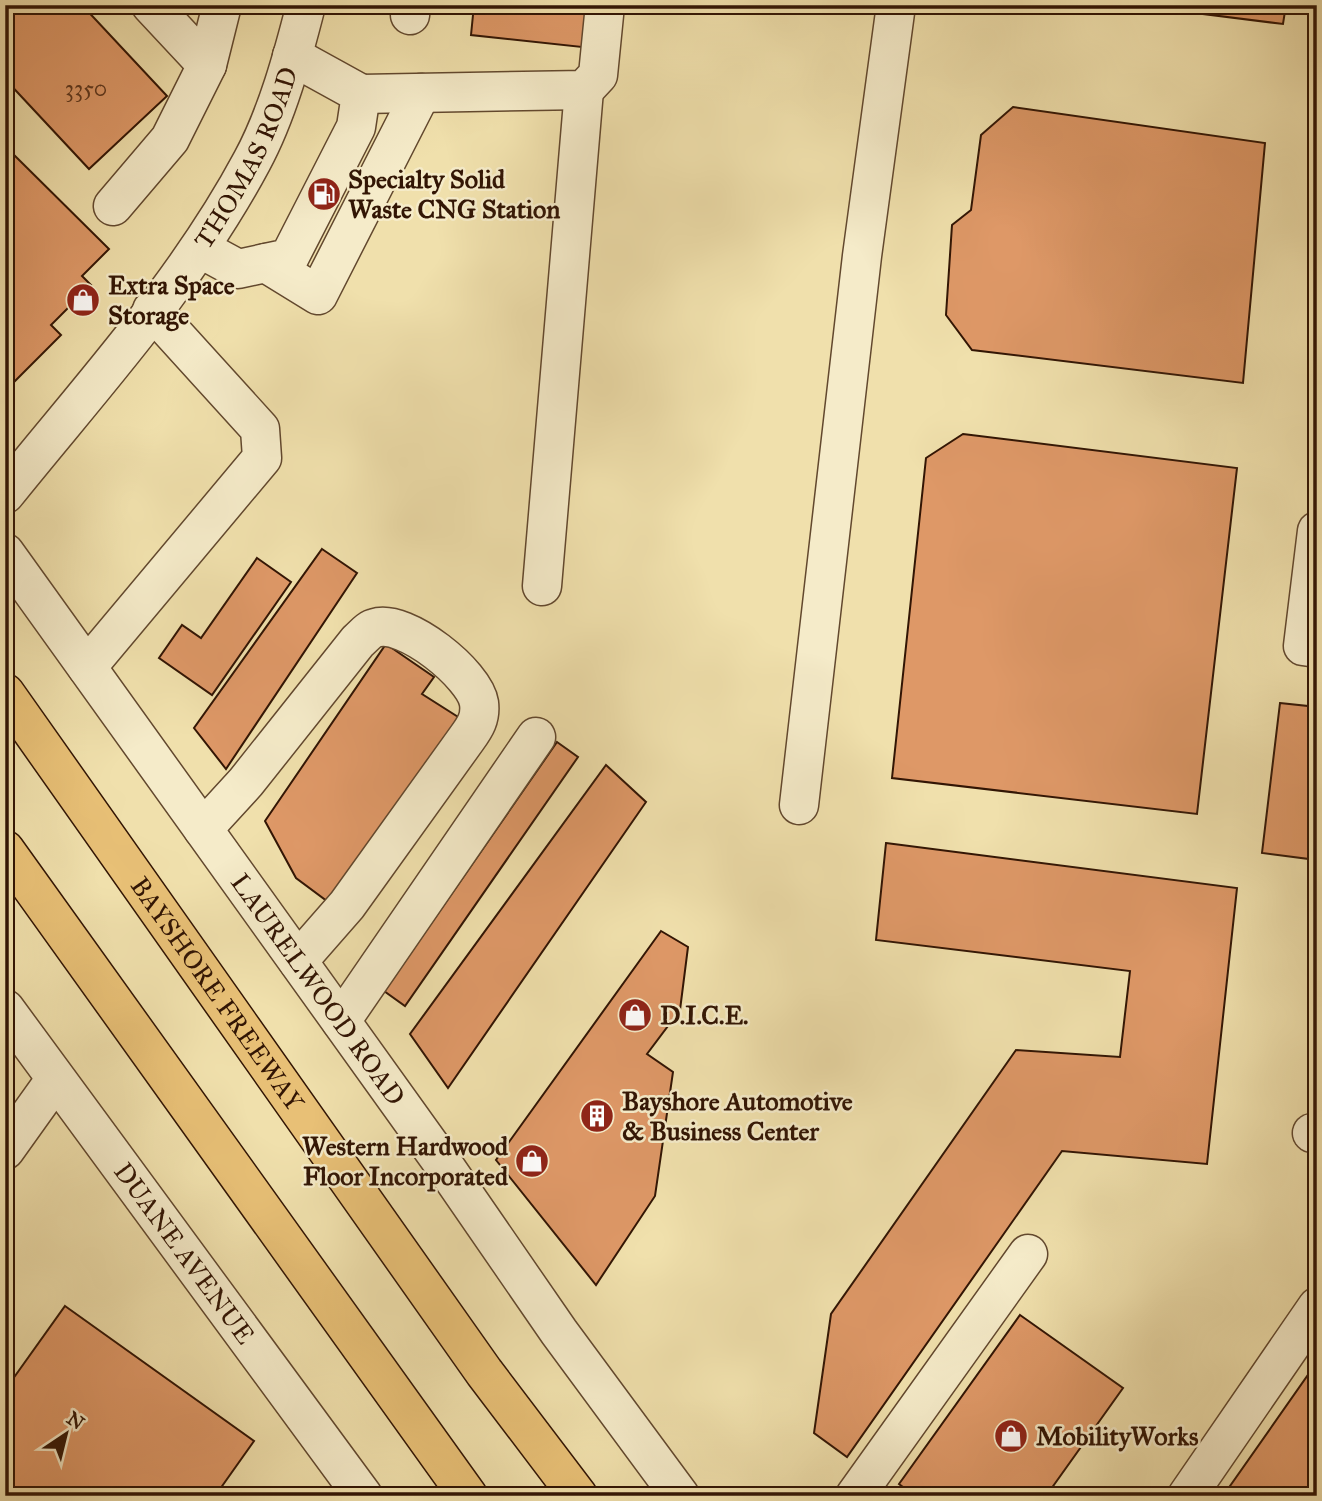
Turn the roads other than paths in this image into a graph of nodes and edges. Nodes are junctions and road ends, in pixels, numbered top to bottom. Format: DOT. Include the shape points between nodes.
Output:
graph roads {
  1 [pos="151,5"];
  2 [pos="222,5"];
  3 [pos="306,5"];
  4 [pos="605,5"];
  5 [pos="896,5"];
  6 [pos="292,56"];
  7 [pos="207,65"];
  8 [pos="584,90"];
  9 [pos="421,93"];
  10 [pos="361,94"];
  11 [pos="113,206"];
  12 [pos="201,249"];
  13 [pos="266,263"];
  14 [pos="152,310"];
  15 [pos="5,494"];
  16 [pos="1317,531"];
  17 [pos="5,553"];
  18 [pos="542,586"];
  19 [pos="1317,648"];
  20 [pos="87,667"];
  21 [pos="5,693"];
  22 [pos="536,737"];
  23 [pos="799,805"];
  24 [pos="203,829"];
  25 [pos="5,850"];
  26 [pos="298,961"];
  27 [pos="5,1009"];
  28 [pos="341,1021"];
  29 [pos="55,1080"];
  30 [pos="5,1150"];
  31 [pos="1028,1254"];
  32 [pos="1317,1307"];
  33 [pos="363,1496"];
  34 [pos="468,1496"];
  35 [pos="578,1496"];
  36 [pos="680,1496"];
  37 [pos="855,1496"];
  38 [pos="1187,1496"];
  1 -- 7 [label="street"];
  2 -- 7 [label="street"];
  3 -- 6 [label="street, THOMAS ROAD"];
  4 -- 8 [label="street" via="598,75"];
  5 -- 23 [label="street" via="862,256"];
  6 -- 10 [label="street"];
  6 -- 12 [label="street, THOMAS ROAD" via="253,159"];
  7 -- 11 [label="street" via="170,139"];
  8 -- 9 [label="street"];
  8 -- 18 [label="street"];
  9 -- 10 [label="street"];
  9 -- 13 [label="street" via="318,295"];
  10 -- 13 [label="street" via="356,127 289,258"];
  12 -- 13 [label="street" via="238,269"];
  12 -- 14 [label="street, THOMAS ROAD"];
  14 -- 15 [label="street, THOMAS ROAD"];
  14 -- 20 [label="street" via="260,429 262,458"];
  16 -- 19 [label="street" via="1303,646"];
  17 -- 20 [label="street, LAURELWOOD ROAD"];
  20 -- 24 [label="street, LAURELWOOD ROAD"];
  21 -- 35 [label="highway, BAYSHORE FREEWAY" via="484,1373"];
  22 -- 28 [label="street"];
  24 -- 26 [label="street, LAURELWOOD ROAD"];
  24 -- 26 [label="street" via="358,641 374,628 411,632 473,687 479,720 347,905"];
  25 -- 34 [label="highway"];
  26 -- 28 [label="street, LAURELWOOD ROAD"];
  27 -- 29 [label="street, DUANE AVENUE"];
  28 -- 36 [label="street, LAURELWOOD ROAD"];
  29 -- 30 [label="street"];
  29 -- 33 [label="street, DUANE AVENUE"];
  31 -- 37 [label="street"];
  32 -- 38 [label="street"];
}
